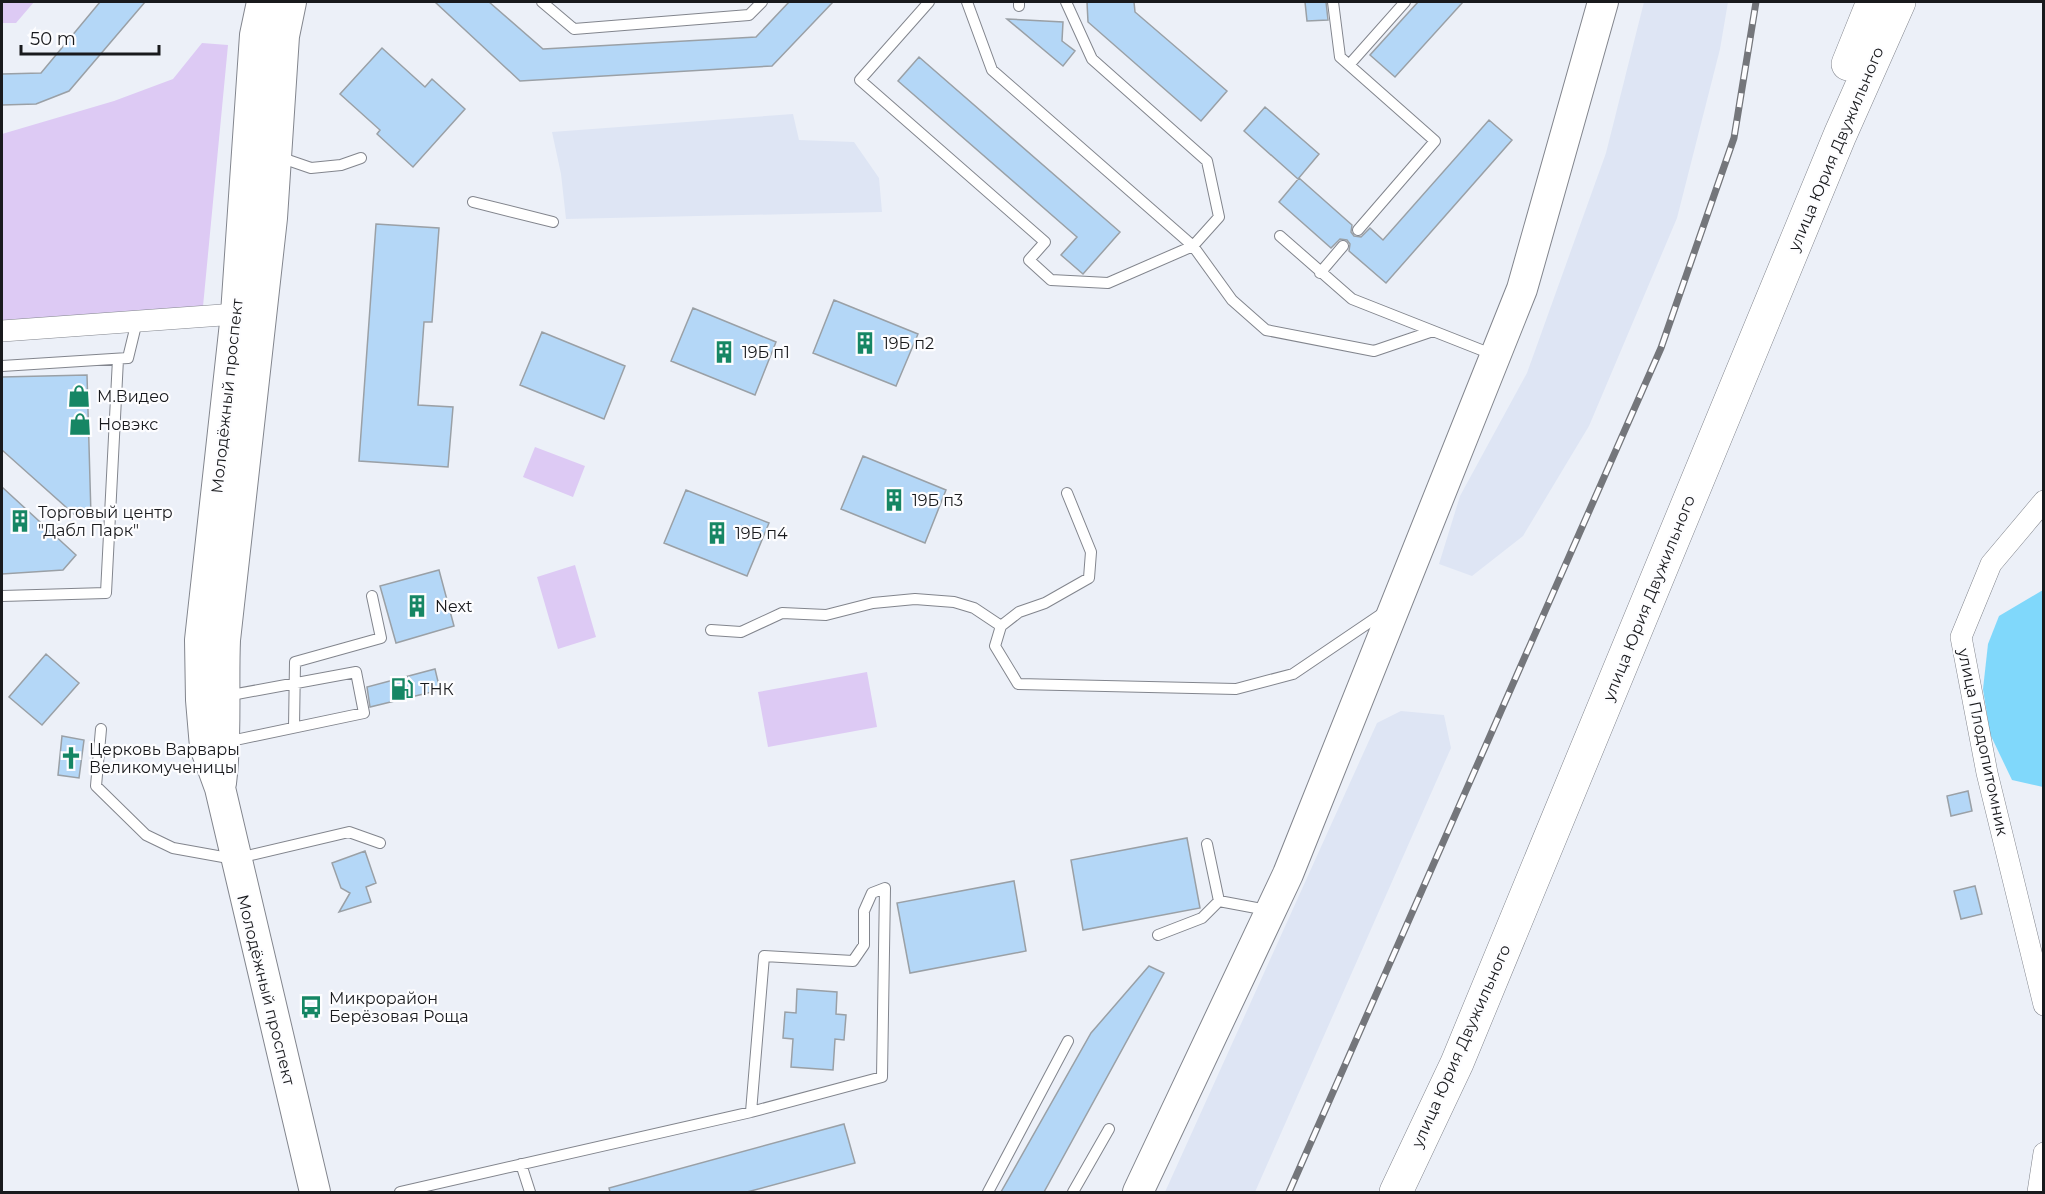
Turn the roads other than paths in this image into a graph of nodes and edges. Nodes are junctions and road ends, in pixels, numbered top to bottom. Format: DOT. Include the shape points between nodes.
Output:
graph roads {
  1 [pos="262,2"];
  2 [pos="291,2"];
  3 [pos="542,2"];
  4 [pos="762,2"];
  5 [pos="929,2"];
  6 [pos="967,2"];
  7 [pos="1066,2"];
  8 [pos="1333,2"];
  9 [pos="1405,2"];
  10 [pos="1603,2"];
  11 [pos="1873,2"];
  12 [pos="1899,2"];
  13 [pos="1349,65"];
  14 [pos="276,155"];
  15 [pos="362,158"];
  16 [pos="473,202"];
  17 [pos="552,222"];
  18 [pos="1358,230"];
  19 [pos="1280,236"];
  20 [pos="1193,246"];
  21 [pos="1343,246"];
  22 [pos="1320,273"];
  23 [pos="236,314"];
  24 [pos="137,321"];
  25 [pos="2,331"];
  26 [pos="1433,331"];
  27 [pos="1495,356"];
  28 [pos="118,359"];
  29 [pos="2,366"];
  30 [pos="1067,493"];
  31 [pos="2043,501"];
  32 [pos="2,596"];
  33 [pos="372,596"];
  34 [pos="1396,604"];
  35 [pos="1001,626"];
  36 [pos="711,630"];
  37 [pos="295,684"];
  38 [pos="223,696"];
  39 [pos="294,727"];
  40 [pos="101,729"];
  41 [pos="226,742"];
  42 [pos="220,788"];
  43 [pos="380,843"];
  44 [pos="1207,844"];
  45 [pos="234,859"];
  46 [pos="1219,901"];
  47 [pos="1270,911"];
  48 [pos="1158,935"];
  49 [pos="2043,1005"];
  50 [pos="1068,1041"];
  51 [pos="751,1112"];
  52 [pos="1109,1129"];
  53 [pos="2043,1153"];
  54 [pos="521,1164"];
  55 [pos="412,1191"];
  56 [pos="315,1192"];
  57 [pos="400,1192"];
  58 [pos="530,1192"];
  59 [pos="988,1192"];
  60 [pos="1073,1192"];
  61 [pos="1138,1192"];
  62 [pos="1375,1192"];
  63 [pos="1396,1192"];
  64 [pos="2038,1192"];
  1 -- 23 [label="main road, Молодёжный проспект" via="255,35"];
  2 -- 14 [label="main road, Молодёжный проспект" via="284,36"];
  3 -- 4 [label="lane" via="574,29 749,15"];
  5 -- 20 [label="lane" via="860,80 1045,242 1029,260 1052,280 1108,283"];
  6 -- 20 [label="lane" via="992,70"];
  7 -- 20 [label="lane" via="1092,59 1207,161 1219,217"];
  8 -- 13 [label="lane" via="1340,57"];
  9 -- 13 [label="lane"];
  10 -- 27 [label="main road" via="1522,289"];
  11 -- 62 [label="main road, улица Юрия Двужильного" via="1569,757 1477,971"];
  12 -- 63 [label="main road, улица Юрия Двужильного" via="1840,135 1462,1052"];
  13 -- 18 [label="lane" via="1435,141"];
  14 -- 15 [label="lane" via="311,168"];
  14 -- 38 [label="main road, Молодёжный проспект" via="225,640"];
  16 -- 17 [label="lane"];
  19 -- 22 [label="lane"];
  20 -- 26 [label="lane" via="1232,300 1266,330 1374,351"];
  21 -- 22 [label="lane"];
  22 -- 26 [label="lane" via="1352,299"];
  23 -- 24 [label="street"];
  23 -- 42 [label="main road, Молодёжный проспект" via="200,640 205,747"];
  24 -- 25 [label="street"];
  24 -- 28 [label="lane" via="128,358"];
  26 -- 27 [label="lane"];
  27 -- 34 [label="main road"];
  28 -- 29 [label="lane"];
  28 -- 32 [label="lane" via="106,592"];
  30 -- 35 [label="lane" via="1091,552 1089,578 1045,603 1019,612"];
  31 -- 49 [label="street, улица Плодопитомник" via="1990,564 1961,637 1987,773"];
  33 -- 37 [label="lane" via="381,638 295,662"];
  34 -- 35 [label="lane" via="1293,674 1236,689 1018,684 995,646"];
  34 -- 47 [label="main road"];
  35 -- 36 [label="lane" via="974,608 915,599 873,603 826,615 782,613 741,632"];
  37 -- 38 [label="lane"];
  37 -- 39 [label="lane"];
  37 -- 39 [label="lane" via="356,672 364,713"];
  38 -- 41 [label="main road, Молодёжный проспект"];
  39 -- 41 [label="lane"];
  40 -- 45 [label="lane" via="96,786 129,819 146,835 173,848"];
  41 -- 42 [label="main road, Молодёжный проспект"];
  42 -- 45 [label="main road, Молодёжный проспект"];
  43 -- 45 [label="lane" via="349,831"];
  44 -- 46 [label="lane"];
  45 -- 56 [label="main road, Молодёжный проспект"];
  46 -- 47 [label="lane"];
  46 -- 48 [label="lane" via="1202,918"];
  47 -- 61 [label="main road"];
  50 -- 59 [label="lane"];
  51 -- 51 [label="lane" via="882,1077 885,888 872,893 864,912 864,945 853,962 764,956"];
  51 -- 54 [label="lane"];
  52 -- 60 [label="lane"];
  53 -- 64 [label="street"];
  54 -- 55 [label="lane"];
  54 -- 58 [label="lane"];
  55 -- 57 [label="lane"];
}
